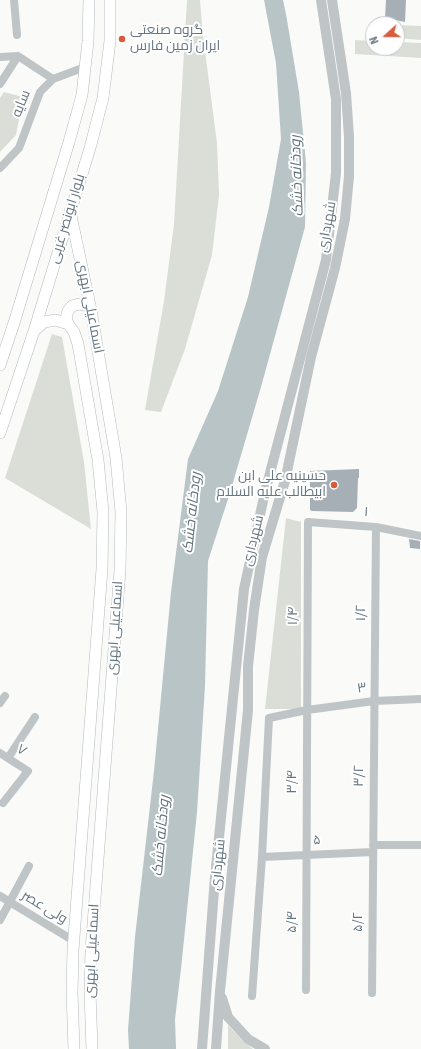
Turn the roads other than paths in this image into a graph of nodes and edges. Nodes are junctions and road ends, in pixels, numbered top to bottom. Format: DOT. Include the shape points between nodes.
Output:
graph roads {
  1 [pos="14,0"];
  2 [pos="89,0"];
  3 [pos="110,0"];
  4 [pos="321,0"];
  5 [pos="332,0"];
  6 [pos="17,35"];
  7 [pos="18,56"];
  8 [pos="0,57"];
  9 [pos="85,67"];
  10 [pos="53,79"];
  11 [pos="0,84"];
  12 [pos="0,168"];
  13 [pos="70,211"];
  14 [pos="91,310"];
  15 [pos="68,324"];
  16 [pos="34,331"];
  17 [pos="0,364"];
  18 [pos="0,433"];
  19 [pos="308,522"];
  20 [pos="376,527"];
  21 [pos="421,536"];
  22 [pos="421,699"];
  23 [pos="374,700"];
  24 [pos="307,710"];
  25 [pos="35,717"];
  26 [pos="0,753"];
  27 [pos="8,758"];
  28 [pos="3,803"];
  29 [pos="421,845"];
  30 [pos="373,848"];
  31 [pos="306,854"];
  32 [pos="262,857"];
  33 [pos="29,866"];
  34 [pos="0,896"];
  35 [pos="10,902"];
  36 [pos="0,920"];
  37 [pos="74,941"];
  38 [pos="306,990"];
  39 [pos="220,991"];
  40 [pos="372,993"];
  41 [pos="252,996"];
  42 [pos="74,1049"];
  43 [pos="92,1049"];
  44 [pos="202,1049"];
  45 [pos="216,1049"];
  46 [pos="265,1049"];
  1 -- 6 [label="street"];
  2 -- 9 [label="main road, بلوار ابونصر غربی"];
  3 -- 13 [label="main road, بلوار ابونصر غربی" via="110,41 103,98"];
  4 -- 44 [label="street, شهرداری" via="336,99 336,173 326,260 265,492 244,589 215,877"];
  5 -- 39 [label="street, شهرداری" via="350,137 345,218 335,268 311,357 285,481 262,557 248,666 248,710"];
  7 -- 8 [label="street"];
  7 -- 10 [label="street"];
  7 -- 11 [label="street"];
  9 -- 10 [label="street, سایه"];
  9 -- 17 [label="main road, بلوار ابونصر غربی" via="82,94 69,142"];
  10 -- 12 [label="street, سایه" via="40,92 19,148"];
  13 -- 14 [label="main road, اسماعیلی ابهری"];
  13 -- 16 [label="main road, بلوار ابونصر غربی"];
  14 -- 15 [label="main road" via="86,305 72,306 66,318"];
  14 -- 43 [label="main road, اسماعیلی ابهری" via="116,458 121,512 120,570 91,951"];
  15 -- 16 [label="main road, اسماعیلی ابهری" via="56,320 44,322"];
  15 -- 37 [label="main road, اسماعیلی ابهری" via="78,344 98,460 103,512 102,569"];
  16 -- 18 [label="main road, بلوار ابونصر غربی"];
  19 -- 20 [label="street, ۱"];
  19 -- 24 [label="street, ۱/۴"];
  20 -- 21 [label="street, ۱"];
  20 -- 23 [label="street, ۱/۲"];
  22 -- 23 [label="street, ۳"];
  23 -- 24 [label="street, ۳"];
  23 -- 30 [label="street, ۳/۲"];
  24 -- 31 [label="street, ۳/۴"];
  24 -- 32 [label="street, ۳" via="269,718"];
  25 -- 27 [label="street"];
  26 -- 27 [label="street, ۷"];
  27 -- 28 [label="street, ۷" via="28,771"];
  29 -- 30 [label="street, ۵"];
  30 -- 31 [label="street, ۵"];
  30 -- 40 [label="street, ۵/۲"];
  31 -- 32 [label="street, ۵"];
  31 -- 38 [label="street, ۵/۴"];
  32 -- 41 [label="street"];
  33 -- 35 [label="street"];
  34 -- 35 [label="street, ولی عصر"];
  35 -- 36 [label="street"];
  35 -- 37 [label="street, ولی عصر"];
  37 -- 42 [label="main road, اسماعیلی ابهری"];
  39 -- 45 [label="street, شهرداری"];
  39 -- 46 [label="street" via="228,1017 248,1039"];
}
